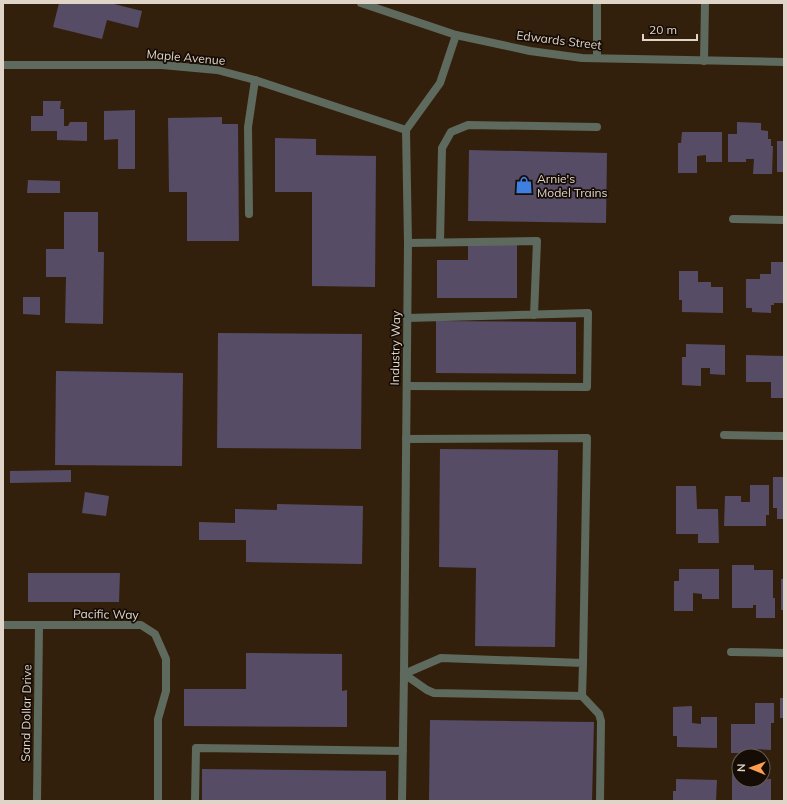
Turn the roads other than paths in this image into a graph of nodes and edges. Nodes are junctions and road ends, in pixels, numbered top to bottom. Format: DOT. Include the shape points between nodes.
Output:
graph roads {
  1 [pos="361,3"];
  2 [pos="597,3"];
  3 [pos="705,3"];
  4 [pos="382,6"];
  5 [pos="456,35"];
  6 [pos="597,58"];
  7 [pos="704,61"];
  8 [pos="784,62"];
  9 [pos="3,65"];
  10 [pos="255,80"];
  11 [pos="597,127"];
  12 [pos="406,130"];
  13 [pos="249,214"];
  14 [pos="733,219"];
  15 [pos="784,220"];
  16 [pos="440,242"];
  17 [pos="408,243"];
  18 [pos="534,314"];
  19 [pos="407,318"];
  20 [pos="407,386"];
  21 [pos="724,435"];
  22 [pos="784,436"];
  23 [pos="406,439"];
  24 [pos="3,625"];
  25 [pos="39,625"];
  26 [pos="732,652"];
  27 [pos="784,653"];
  28 [pos="583,663"];
  29 [pos="404,674"];
  30 [pos="582,696"];
  31 [pos="403,751"];
  32 [pos="37,801"];
  33 [pos="158,801"];
  34 [pos="195,801"];
  35 [pos="402,801"];
  36 [pos="600,801"];
  1 -- 4 [label="street, Edwards Street"];
  2 -- 6 [label="street"];
  3 -- 7 [label="street"];
  4 -- 5 [label="street, Edwards Street"];
  5 -- 6 [label="street, Edwards Street" via="530,51"];
  5 -- 12 [label="street" via="440,83"];
  6 -- 7 [label="street, Edwards Street"];
  7 -- 8 [label="street, Edwards Street"];
  9 -- 10 [label="street, Maple Avenue" via="162,65 218,70"];
  10 -- 12 [label="street, Maple Avenue"];
  10 -- 13 [label="street" via="248,127"];
  11 -- 16 [label="street" via="468,125 451,132 442,148"];
  12 -- 17 [label="street, Industry Way"];
  14 -- 15 [label="street"];
  16 -- 17 [label="street"];
  16 -- 18 [label="street" via="537,241"];
  17 -- 19 [label="street, Industry Way"];
  18 -- 19 [label="street"];
  18 -- 20 [label="street" via="588,313 587,387"];
  19 -- 20 [label="street, Industry Way"];
  20 -- 23 [label="street, Industry Way"];
  21 -- 22 [label="street"];
  23 -- 28 [label="street" via="587,438"];
  23 -- 29 [label="street, Industry Way"];
  24 -- 25 [label="street, Pacific Way"];
  25 -- 32 [label="street, Sand Dollar Drive"];
  25 -- 33 [label="street, Pacific Way" via="141,625 155,634 166,659 166,691 158,719"];
  26 -- 27 [label="street"];
  28 -- 29 [label="street" via="441,658"];
  28 -- 30 [label="street"];
  29 -- 30 [label="street" via="434,693"];
  29 -- 31 [label="street, Industry Way"];
  30 -- 36 [label="street" via="599,714 602,721"];
  31 -- 34 [label="street" via="196,748"];
  31 -- 35 [label="street, Industry Way"];
}
